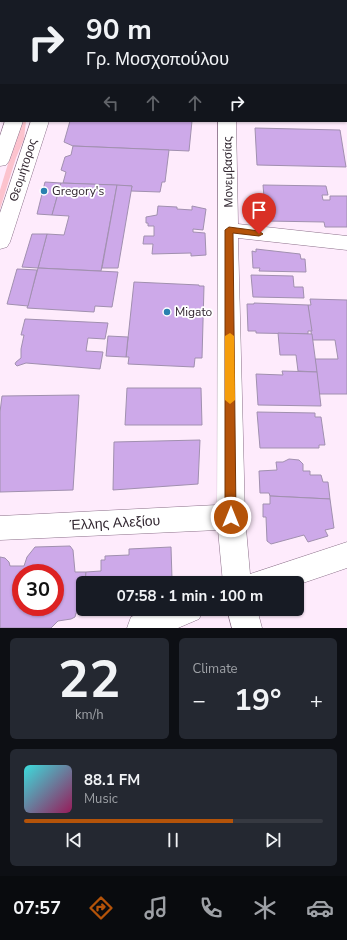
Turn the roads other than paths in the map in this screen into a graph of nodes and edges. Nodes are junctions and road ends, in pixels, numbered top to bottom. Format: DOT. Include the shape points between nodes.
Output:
graph roads {
  1 [pos="14,122"];
  2 [pos="40,122"];
  3 [pos="227,122"];
  4 [pos="0,161"];
  5 [pos="229,230"];
  6 [pos="0,242"];
  7 [pos="347,243"];
  8 [pos="231,517"];
  9 [pos="0,528"];
  10 [pos="347,555"];
  11 [pos="236,576"];
  12 [pos="283,576"];
  13 [pos="172,616"];
  14 [pos="244,616"];
  15 [pos="142,628"];
  16 [pos="247,628"];
  1 -- 4 [label="street, Θεομήτορος"];
  2 -- 6 [label="street, Θεομήτορος"];
  3 -- 5 [label="street, Μονεμβασίας"];
  5 -- 7 [label="street"];
  5 -- 8 [label="street, Μονεμβασίας"];
  8 -- 9 [label="street, Έλλης Αλεξίου"];
  8 -- 11 [label="street, Μονεμβασίας"];
  10 -- 12 [label="street"];
  13 -- 15 [label="street"];
  14 -- 16 [label="street"];
}
